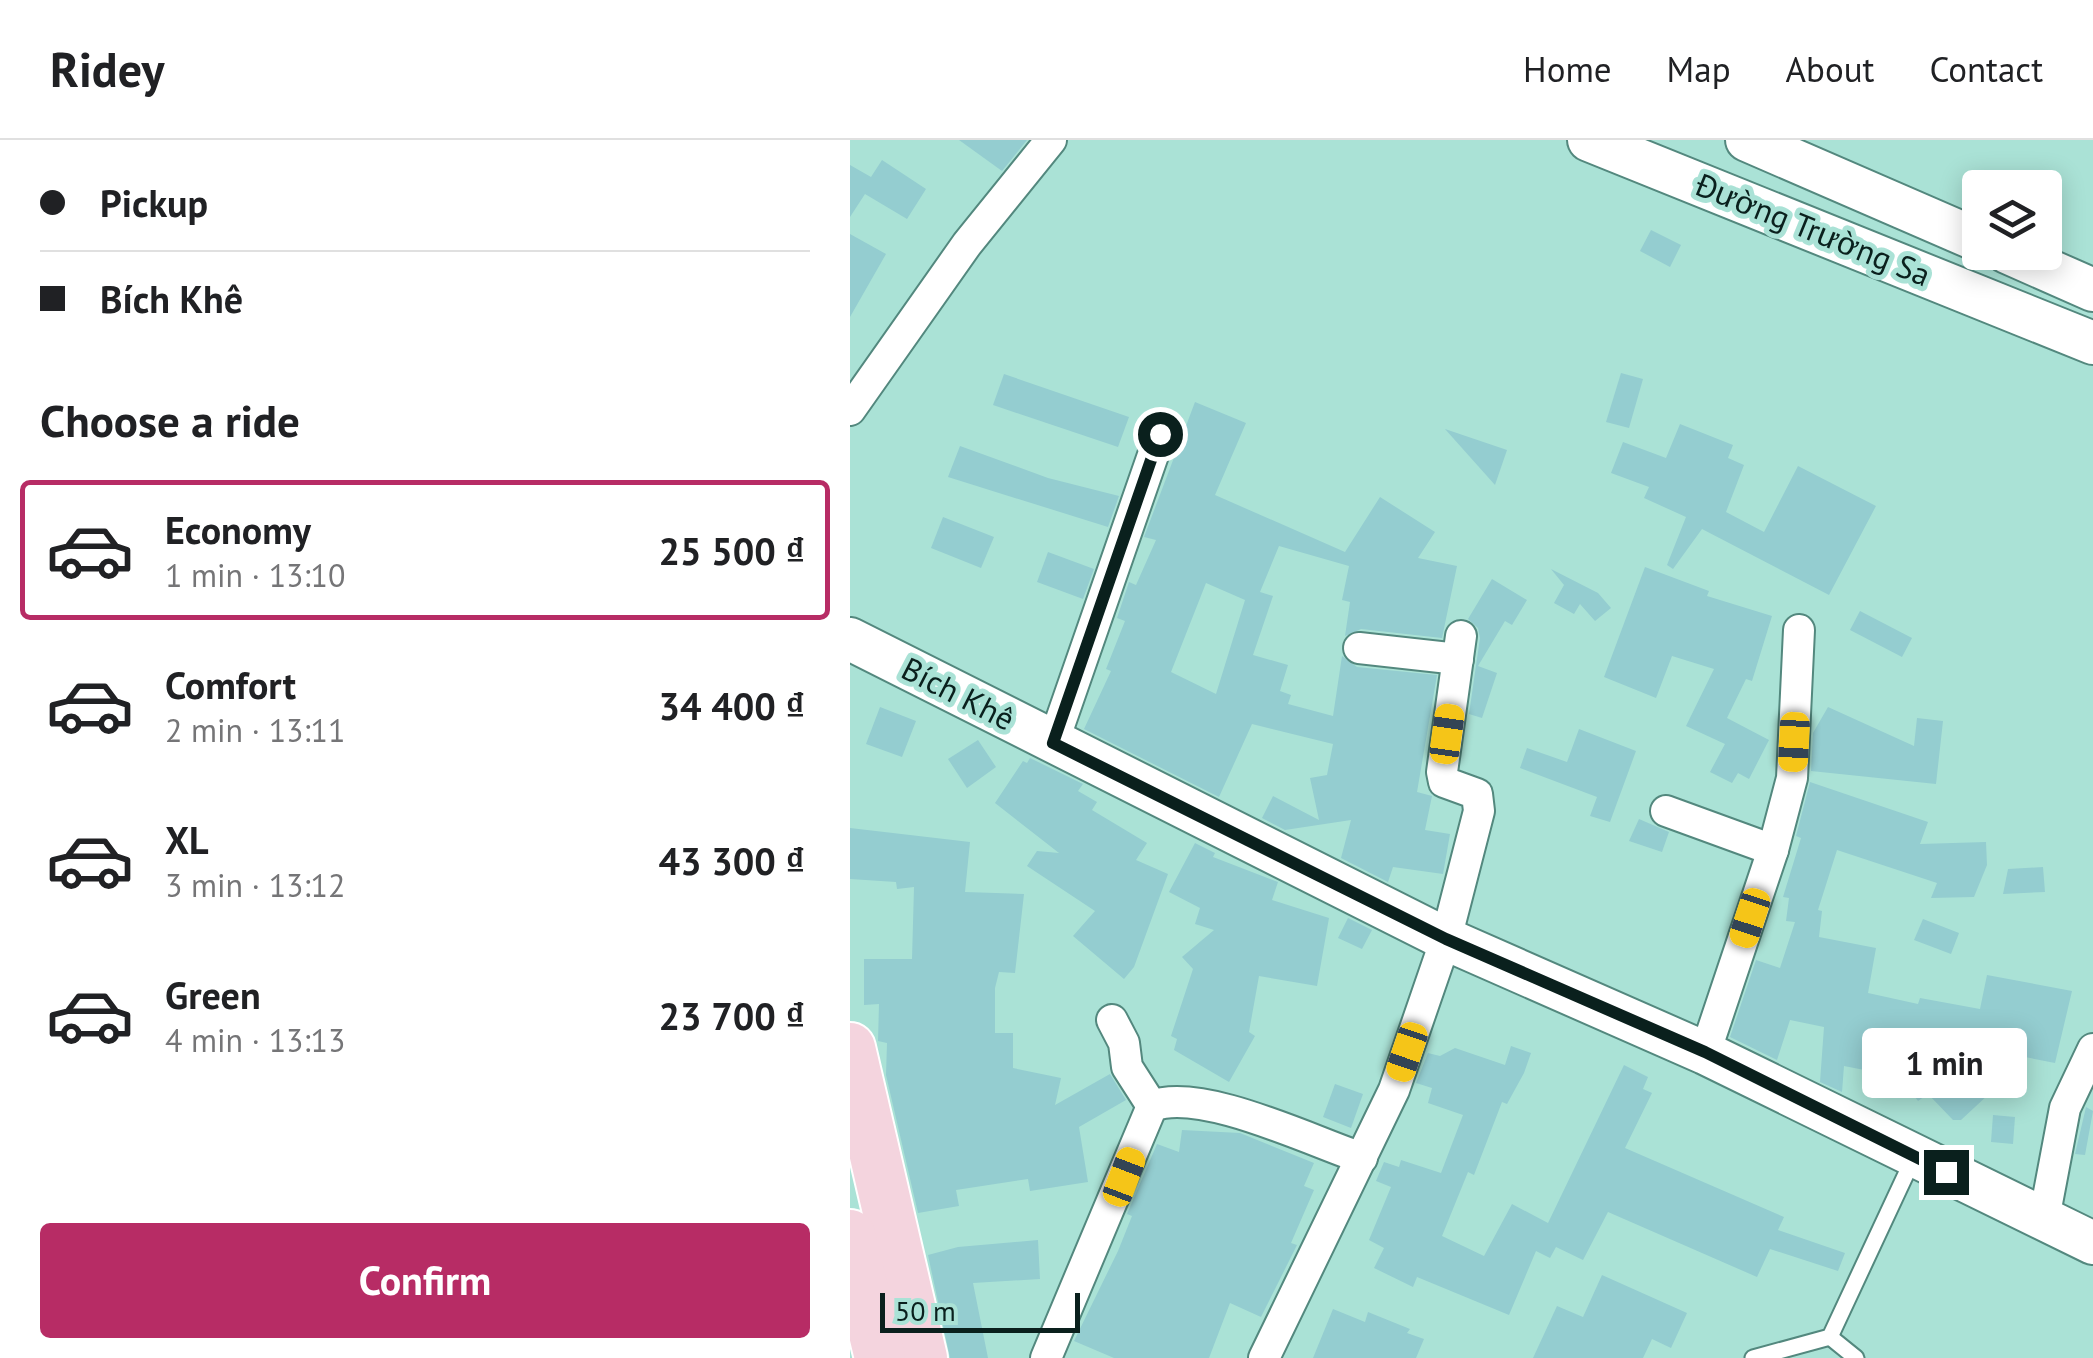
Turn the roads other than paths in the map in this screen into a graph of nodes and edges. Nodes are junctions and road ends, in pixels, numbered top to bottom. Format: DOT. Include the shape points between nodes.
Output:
graph roads {
  1 [pos="1051,140"];
  2 [pos="1589,140"];
  3 [pos="1747,140"];
  4 [pos="1962,233"];
  5 [pos="2048,270"];
  6 [pos="2093,290"];
  7 [pos="2093,343"];
  8 [pos="850,410"];
  9 [pos="1160,434"];
  10 [pos="1799,630"];
  11 [pos="850,639"];
  12 [pos="1360,648"];
  13 [pos="1053,743"];
  14 [pos="1666,810"];
  15 [pos="1773,850"];
  16 [pos="1446,939"];
  17 [pos="1112,1020"];
  18 [pos="850,1048"];
  19 [pos="2093,1049"];
  20 [pos="1705,1052"];
  21 [pos="1152,1106"];
  22 [pos="1914,1157"];
  23 [pos="1362,1158"];
  24 [pos="2044,1219"];
  25 [pos="850,1236"];
  26 [pos="2093,1243"];
  27 [pos="1830,1338"];
  28 [pos="880,1358"];
  29 [pos="922,1358"];
  30 [pos="1046,1358"];
  31 [pos="1264,1358"];
  32 [pos="1752,1358"];
  33 [pos="1856,1358"];
  1 -- 8 [label="street" via="967,244"];
  2 -- 7 [label="main road, Đường Trường Sa"];
  3 -- 4 [label="main road, Đường Trường Sa"];
  5 -- 6 [label="main road"];
  9 -- 13 [label="street"];
  10 -- 15 [label="street" via="1792,778"];
  11 -- 13 [label="main road, Bích Khê"];
  12 -- 16 [label="street" via="1459,647 1442,772 1444,782 1477,794 1478,811"];
  13 -- 16 [label="main road, Bích Khê"];
  14 -- 15 [label="street"];
  15 -- 20 [label="street"];
  16 -- 20 [label="main road, Bích Khê"];
  16 -- 23 [label="street" via="1394,1090"];
  17 -- 21 [label="street" via="1127,1067"];
  18 -- 29 [label="highway"];
  19 -- 24 [label="street" via="2065,1108"];
  20 -- 22 [label="main road, Bích Khê"];
  21 -- 23 [label="street" via="1168,1100 1229,1112"];
  21 -- 30 [label="street"];
  22 -- 24 [label="main road, Bích Khê"];
  22 -- 27 [label="lane"];
  23 -- 31 [label="street"];
  24 -- 26 [label="main road, Bích Khê"];
  25 -- 28 [label="highway"];
  27 -- 32 [label="lane"];
  27 -- 33 [label="lane"];
}
